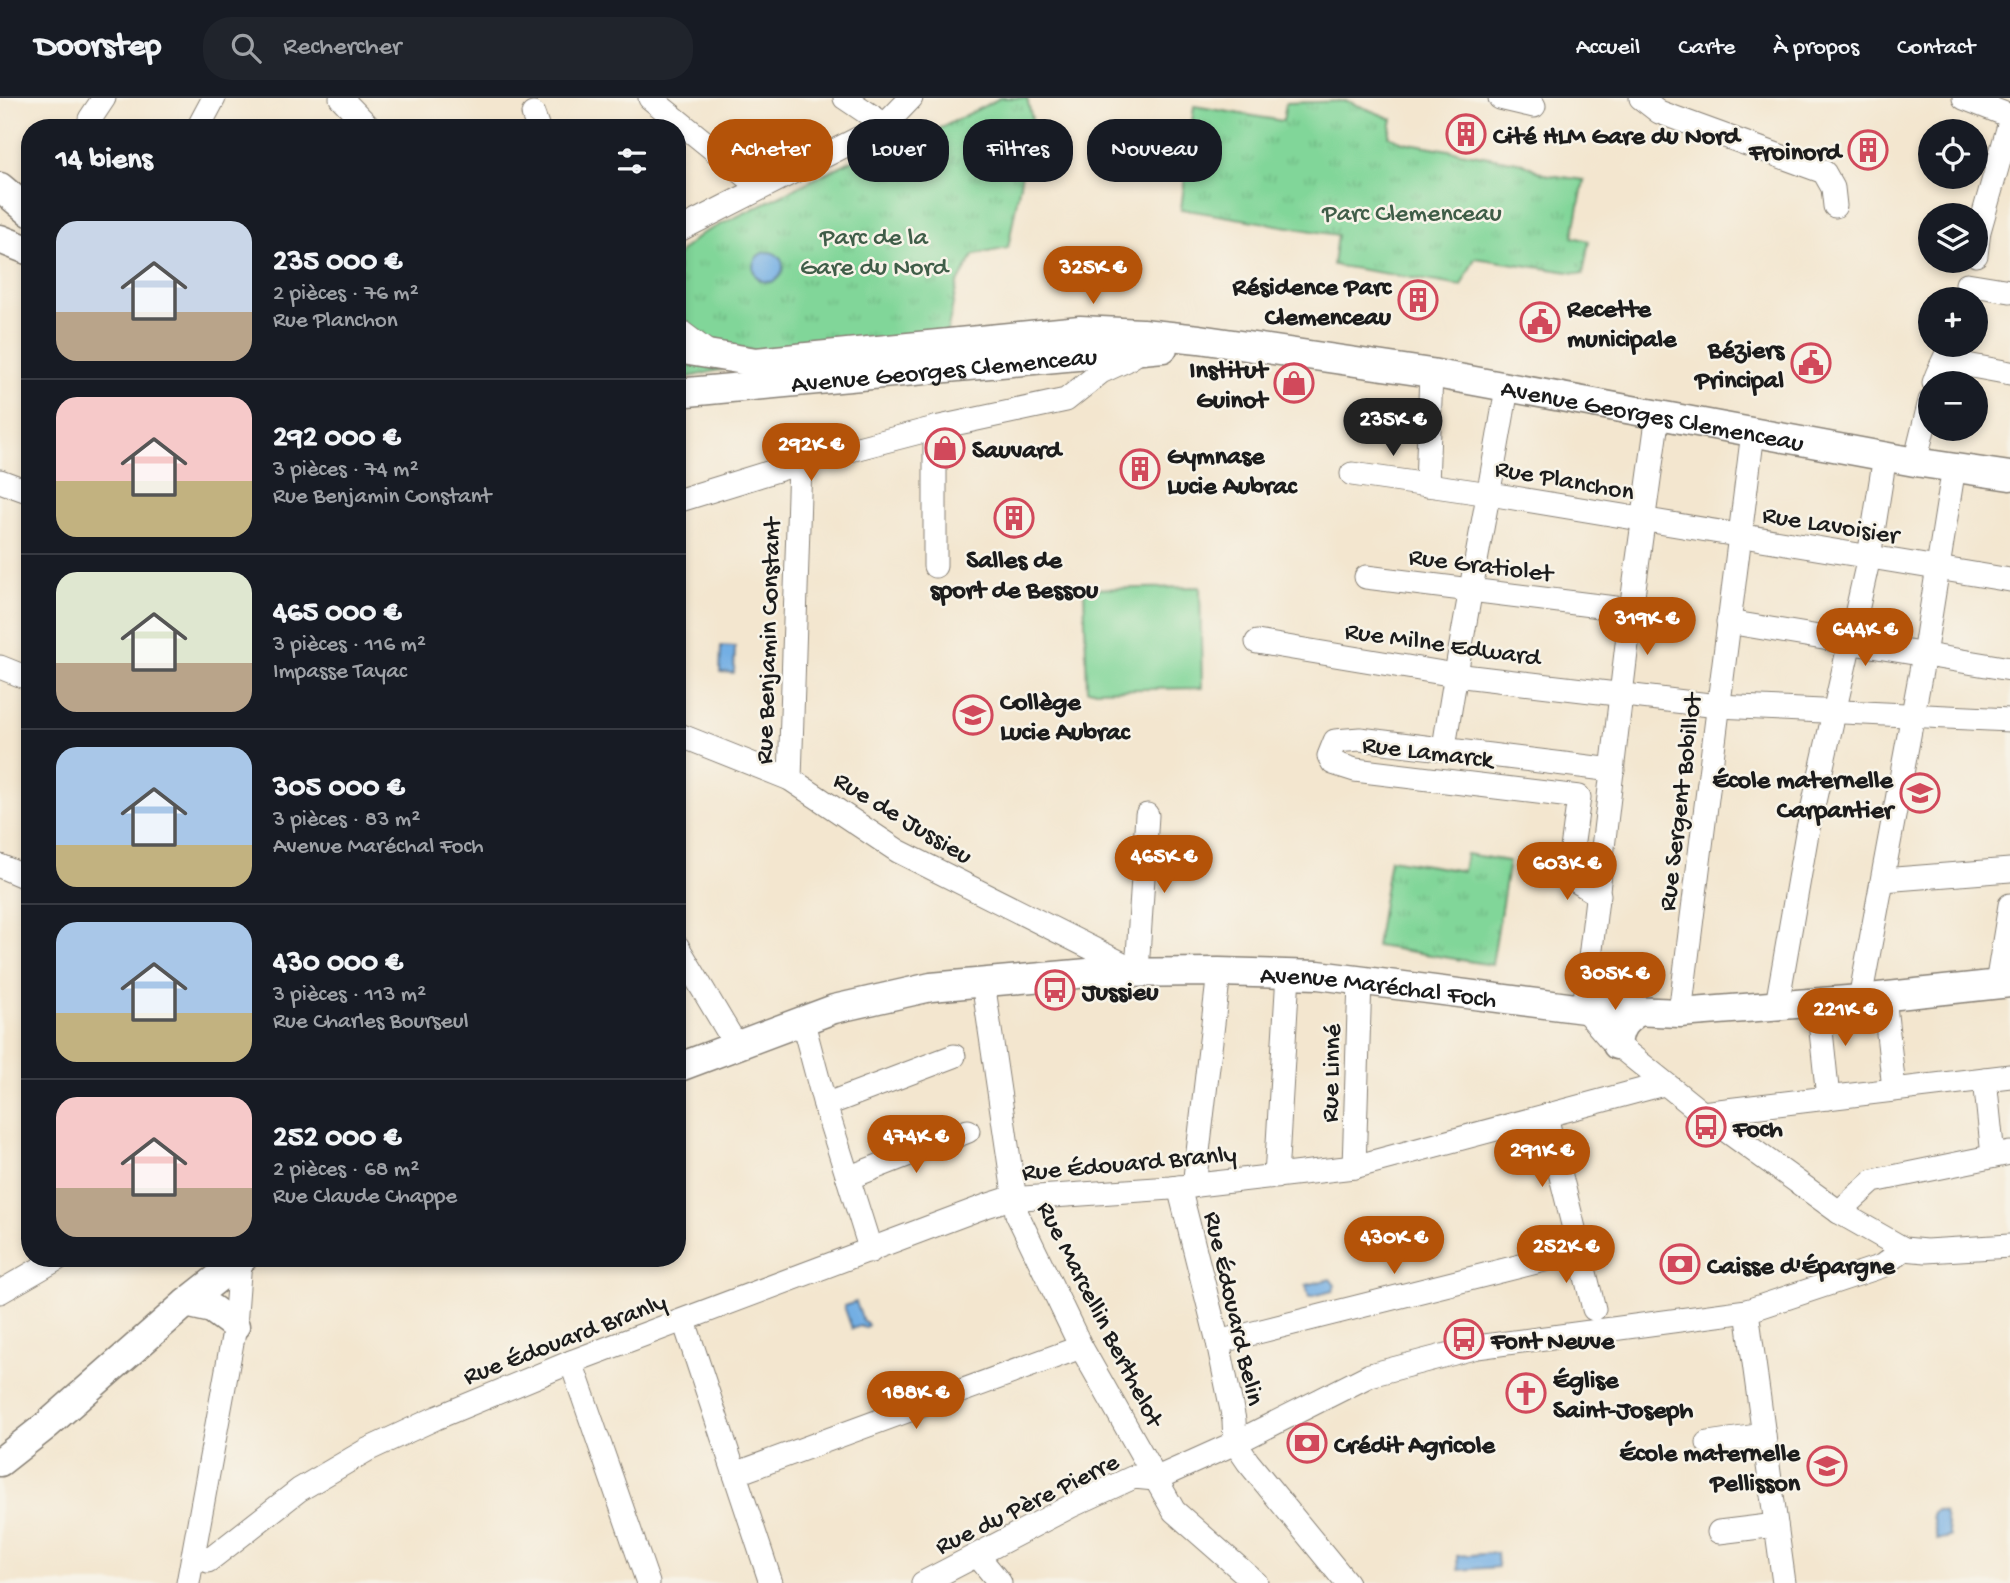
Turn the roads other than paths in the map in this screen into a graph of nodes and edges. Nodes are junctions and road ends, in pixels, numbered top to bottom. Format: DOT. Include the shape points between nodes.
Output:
graph roads {
  1 [pos="104,98"];
  2 [pos="214,98"];
  3 [pos="341,98"];
  4 [pos="650,98"];
  5 [pos="845,98"];
  6 [pos="911,98"];
  7 [pos="1500,98"];
  8 [pos="1641,98"];
  9 [pos="1964,98"];
  10 [pos="1534,106"];
  11 [pos="2010,116"];
  12 [pos="90,119"];
  13 [pos="203,119"];
  14 [pos="361,119"];
  15 [pos="666,119"];
  16 [pos="876,119"];
  17 [pos="891,119"];
  18 [pos="2010,122"];
  19 [pos="686,135"];
  20 [pos="847,144"];
  21 [pos="0,187"];
  22 [pos="760,187"];
  23 [pos="1987,203"];
  24 [pos="21,204"];
  25 [pos="1835,206"];
  26 [pos="686,226"];
  27 [pos="0,239"];
  28 [pos="19,252"];
  29 [pos="2010,290"];
  30 [pos="1988,291"];
  31 [pos="686,336"];
  32 [pos="1211,342"];
  33 [pos="686,350"];
  34 [pos="1140,351"];
  35 [pos="709,354"];
  36 [pos="1960,357"];
  37 [pos="1022,360"];
  38 [pos="1431,373"];
  39 [pos="2010,373"];
  40 [pos="1507,388"];
  41 [pos="686,392"];
  42 [pos="1066,400"];
  43 [pos="1658,414"];
  44 [pos="935,428"];
  45 [pos="1753,432"];
  46 [pos="1920,441"];
  47 [pos="1885,456"];
  48 [pos="1915,462"];
  49 [pos="800,463"];
  50 [pos="1954,467"];
  51 [pos="1352,474"];
  52 [pos="2010,476"];
  53 [pos="0,481"];
  54 [pos="1427,485"];
  55 [pos="21,489"];
  56 [pos="1490,494"];
  57 [pos="686,498"];
  58 [pos="1643,520"];
  59 [pos="1739,536"];
  60 [pos="1869,557"];
  61 [pos="936,566"];
  62 [pos="1938,568"];
  63 [pos="1366,577"];
  64 [pos="2010,580"];
  65 [pos="1470,591"];
  66 [pos="1631,610"];
  67 [pos="1728,622"];
  68 [pos="1257,642"];
  69 [pos="1851,643"];
  70 [pos="1924,655"];
  71 [pos="0,667"];
  72 [pos="2010,669"];
  73 [pos="21,675"];
  74 [pos="1455,675"];
  75 [pos="1621,695"];
  76 [pos="1718,706"];
  77 [pos="1834,712"];
  78 [pos="1913,715"];
  79 [pos="2010,720"];
  80 [pos="686,738"];
  81 [pos="1444,748"];
  82 [pos="1582,766"];
  83 [pos="1613,770"];
  84 [pos="790,779"];
  85 [pos="1579,797"];
  86 [pos="1147,815"];
  87 [pos="0,866"];
  88 [pos="2010,870"];
  89 [pos="21,875"];
  90 [pos="1883,880"];
  91 [pos="1599,895"];
  92 [pos="2010,905"];
  93 [pos="686,961"];
  94 [pos="1137,971"];
  95 [pos="1219,972"];
  96 [pos="1287,974"];
  97 [pos="1360,980"];
  98 [pos="982,982"];
  99 [pos="2003,983"];
  100 [pos="1872,997"];
  101 [pos="1818,1002"];
  102 [pos="1777,1005"];
  103 [pos="1584,1009"];
  104 [pos="1639,1011"];
  105 [pos="1680,1013"];
  106 [pos="802,1019"];
  107 [pos="736,1045"];
  108 [pos="1618,1045"];
  109 [pos="954,1055"];
  110 [pos="686,1064"];
  111 [pos="2010,1076"];
  112 [pos="1985,1079"];
  113 [pos="1664,1084"];
  114 [pos="1894,1090"];
  115 [pos="1828,1098"];
  116 [pos="825,1105"];
  117 [pos="1702,1113"];
  118 [pos="1546,1116"];
  119 [pos="968,1131"];
  120 [pos="2001,1154"];
  121 [pos="1354,1167"];
  122 [pos="1276,1177"];
  123 [pos="848,1178"];
  124 [pos="1187,1186"];
  125 [pos="1014,1199"];
  126 [pos="1839,1212"];
  127 [pos="2010,1246"];
  128 [pos="1904,1249"];
  129 [pos="871,1251"];
  130 [pos="1580,1251"];
  131 [pos="43,1267"];
  132 [pos="231,1267"];
  133 [pos="240,1267"];
  134 [pos="0,1292"];
  135 [pos="186,1303"];
  136 [pos="1594,1309"];
  137 [pos="1747,1311"];
  138 [pos="684,1321"];
  139 [pos="235,1326"];
  140 [pos="1219,1342"];
  141 [pos="1081,1347"];
  142 [pos="571,1362"];
  143 [pos="1764,1435"];
  144 [pos="1235,1443"];
  145 [pos="1708,1443"];
  146 [pos="0,1462"];
  147 [pos="735,1474"];
  148 [pos="1156,1479"];
  149 [pos="1776,1525"];
  150 [pos="1719,1532"];
  151 [pos="976,1555"];
  152 [pos="208,1562"];
  153 [pos="188,1583"];
  154 [pos="648,1583"];
  155 [pos="771,1583"];
  156 [pos="923,1583"];
  157 [pos="1000,1583"];
  158 [pos="1256,1583"];
  159 [pos="1348,1583"];
  160 [pos="1784,1583"];
  1 -- 12 [label="street"];
  2 -- 13 [label="street"];
  3 -- 14 [label="street"];
  4 -- 15 [label="street"];
  5 -- 16 [label="street"];
  6 -- 17 [label="street"];
  7 -- 10 [label="street"];
  8 -- 25 [label="street" via="1659,112 1824,172 1833,188"];
  9 -- 11 [label="street"];
  18 -- 23 [label="street"];
  19 -- 22 [label="street"];
  20 -- 22 [label="street"];
  21 -- 24 [label="main road"];
  22 -- 26 [label="street"];
  27 -- 28 [label="main road"];
  29 -- 30 [label="street"];
  31 -- 35 [label="street"];
  32 -- 34 [label="main road, Avenue Georges Clemenceau"];
  32 -- 35 [label="main road, Avenue Georges Clemenceau" via="1080,330 756,362"];
  32 -- 38 [label="main road, Avenue Georges Clemenceau"];
  33 -- 35 [label="main road, Avenue Georges Clemenceau"];
  34 -- 37 [label="main road, Avenue Georges Clemenceau"];
  34 -- 42 [label="street" via="1101,372"];
  36 -- 39 [label="street"];
  37 -- 41 [label="main road, Avenue Georges Clemenceau"];
  37 -- 42 [label="street" via="1060,366 1074,374 1074,386"];
  38 -- 40 [label="main road, Avenue Georges Clemenceau"];
  38 -- 54 [label="street"];
  40 -- 43 [label="main road, Avenue Georges Clemenceau"];
  40 -- 56 [label="street"];
  42 -- 44 [label="street"];
  43 -- 45 [label="main road, Avenue Georges Clemenceau"];
  43 -- 58 [label="street"];
  44 -- 49 [label="street"];
  44 -- 61 [label="street"];
  45 -- 47 [label="main road, Avenue Georges Clemenceau"];
  45 -- 59 [label="street, Rue Sergent Bobillot"];
  46 -- 48 [label="street"];
  47 -- 48 [label="main road, Avenue Georges Clemenceau"];
  47 -- 60 [label="street"];
  48 -- 50 [label="main road, Avenue Georges Clemenceau"];
  49 -- 57 [label="street"];
  49 -- 84 [label="street, Rue Benjamin Constant"];
  50 -- 52 [label="main road, Avenue Georges Clemenceau"];
  50 -- 62 [label="street"];
  51 -- 54 [label="street, Rue Planchon"];
  53 -- 55 [label="street"];
  54 -- 56 [label="street, Rue Planchon"];
  56 -- 58 [label="street, Rue Planchon"];
  56 -- 65 [label="street"];
  58 -- 59 [label="street, Rue Lavoisier"];
  58 -- 66 [label="street"];
  59 -- 60 [label="street, Rue Lavoisier"];
  59 -- 67 [label="street, Rue Sergent Bobillot"];
  60 -- 62 [label="street, Rue Lavoisier"];
  60 -- 69 [label="street"];
  62 -- 64 [label="street, Rue Lavoisier"];
  62 -- 70 [label="street"];
  63 -- 65 [label="street, Rue Gratiolet"];
  65 -- 66 [label="street, Rue Gratiolet"];
  65 -- 74 [label="street"];
  66 -- 75 [label="street"];
  67 -- 69 [label="street"];
  67 -- 76 [label="street, Rue Sergent Bobillot"];
  68 -- 74 [label="street, Rue Milne Edward"];
  69 -- 70 [label="street"];
  69 -- 77 [label="street"];
  70 -- 72 [label="street"];
  70 -- 78 [label="street"];
  71 -- 73 [label="street"];
  74 -- 75 [label="street, Rue Milne Edward"];
  74 -- 81 [label="street"];
  75 -- 76 [label="street, Rue Milne Edward"];
  75 -- 83 [label="street"];
  76 -- 77 [label="street, Rue Milne Edward"];
  76 -- 105 [label="street, Rue Sergent Bobillot"];
  77 -- 78 [label="street, Rue Milne Edward"];
  77 -- 102 [label="street"];
  78 -- 79 [label="street, Rue Milne Edward"];
  78 -- 90 [label="street"];
  80 -- 84 [label="street, Rue de Jussieu"];
  81 -- 82 [label="street, Rue Lamarck"];
  81 -- 85 [label="street, Rue Lamarck" via="1360,739 1335,741 1329,755 1333,763 1354,770"];
  82 -- 83 [label="street, Rue Lamarck"];
  82 -- 85 [label="street"];
  83 -- 91 [label="street"];
  84 -- 94 [label="street, Rue de Jussieu" via="898,851"];
  85 -- 91 [label="street" via="1569,871"];
  86 -- 94 [label="street"];
  87 -- 89 [label="street"];
  88 -- 90 [label="street"];
  90 -- 100 [label="street"];
  91 -- 103 [label="street"];
  92 -- 99 [label="street"];
  93 -- 107 [label="street"];
  94 -- 95 [label="main road, Avenue Maréchal Foch"];
  94 -- 98 [label="main road, Avenue Maréchal Foch"];
  95 -- 96 [label="main road, Avenue Maréchal Foch"];
  95 -- 124 [label="street"];
  96 -- 97 [label="main road, Avenue Maréchal Foch"];
  96 -- 122 [label="street"];
  97 -- 103 [label="main road, Avenue Maréchal Foch"];
  97 -- 121 [label="street, Rue Linné"];
  98 -- 106 [label="main road, Avenue Maréchal Foch" via="931,987"];
  98 -- 125 [label="street, Rue Marcellin Berthelot"];
  99 -- 100 [label="main road, Avenue Maréchal Foch"];
  100 -- 101 [label="main road, Avenue Maréchal Foch"];
  100 -- 114 [label="street"];
  101 -- 102 [label="main road, Avenue Maréchal Foch"];
  101 -- 115 [label="street"];
  102 -- 105 [label="main road, Avenue Maréchal Foch"];
  103 -- 104 [label="main road, Avenue Maréchal Foch"];
  103 -- 108 [label="street"];
  104 -- 105 [label="main road, Avenue Maréchal Foch"];
  104 -- 108 [label="main road" via="1623,1022"];
  106 -- 107 [label="main road, Avenue Maréchal Foch"];
  106 -- 116 [label="street"];
  107 -- 110 [label="main road, Avenue Maréchal Foch"];
  108 -- 113 [label="street"];
  109 -- 116 [label="street"];
  111 -- 112 [label="street"];
  112 -- 114 [label="street"];
  112 -- 120 [label="street"];
  113 -- 117 [label="street"];
  113 -- 118 [label="street, Rue Édouard Branly"];
  114 -- 115 [label="street"];
  115 -- 117 [label="street"];
  116 -- 123 [label="street"];
  117 -- 126 [label="street"];
  118 -- 121 [label="street, Rue Édouard Branly"];
  118 -- 130 [label="street"];
  119 -- 123 [label="street"];
  120 -- 126 [label="street" via="1873,1181"];
  121 -- 122 [label="street, Rue Édouard Branly"];
  122 -- 124 [label="street, Rue Édouard Branly"];
  123 -- 129 [label="street"];
  124 -- 125 [label="street, Rue Édouard Branly"];
  124 -- 140 [label="street, Rue Édouard Belin"];
  125 -- 129 [label="street, Rue Édouard Branly"];
  125 -- 141 [label="street, Rue Marcellin Berthelot"];
  126 -- 128 [label="street"];
  127 -- 128 [label="street"];
  128 -- 137 [label="street, Rue du Père Pierre" via="1882,1266"];
  129 -- 138 [label="street, Rue Édouard Branly"];
  130 -- 136 [label="street"];
  130 -- 140 [label="street"];
  131 -- 134 [label="street"];
  132 -- 135 [label="main road"];
  133 -- 139 [label="street"];
  135 -- 139 [label="main road" via="212,1309"];
  135 -- 146 [label="main road"];
  137 -- 143 [label="street"];
  137 -- 144 [label="street, Rue du Père Pierre" via="1477,1348 1406,1364 1370,1375"];
  138 -- 142 [label="street, Rue Édouard Branly"];
  138 -- 147 [label="street"];
  139 -- 153 [label="street"];
  140 -- 144 [label="street, Rue Édouard Belin"];
  141 -- 147 [label="street"];
  141 -- 148 [label="street, Rue Marcellin Berthelot"];
  142 -- 152 [label="street, Rue Édouard Branly" via="367,1450 299,1490"];
  142 -- 154 [label="street"];
  143 -- 145 [label="street"];
  143 -- 149 [label="street"];
  144 -- 148 [label="street, Rue du Père Pierre"];
  144 -- 159 [label="street"];
  147 -- 155 [label="street"];
  148 -- 151 [label="street, Rue du Père Pierre" via="1134,1477"];
  148 -- 158 [label="street, Rue Marcellin Berthelot" via="1174,1511"];
  149 -- 150 [label="street"];
  149 -- 160 [label="street"];
  151 -- 156 [label="street, Rue du Père Pierre"];
  151 -- 157 [label="street"];
}
